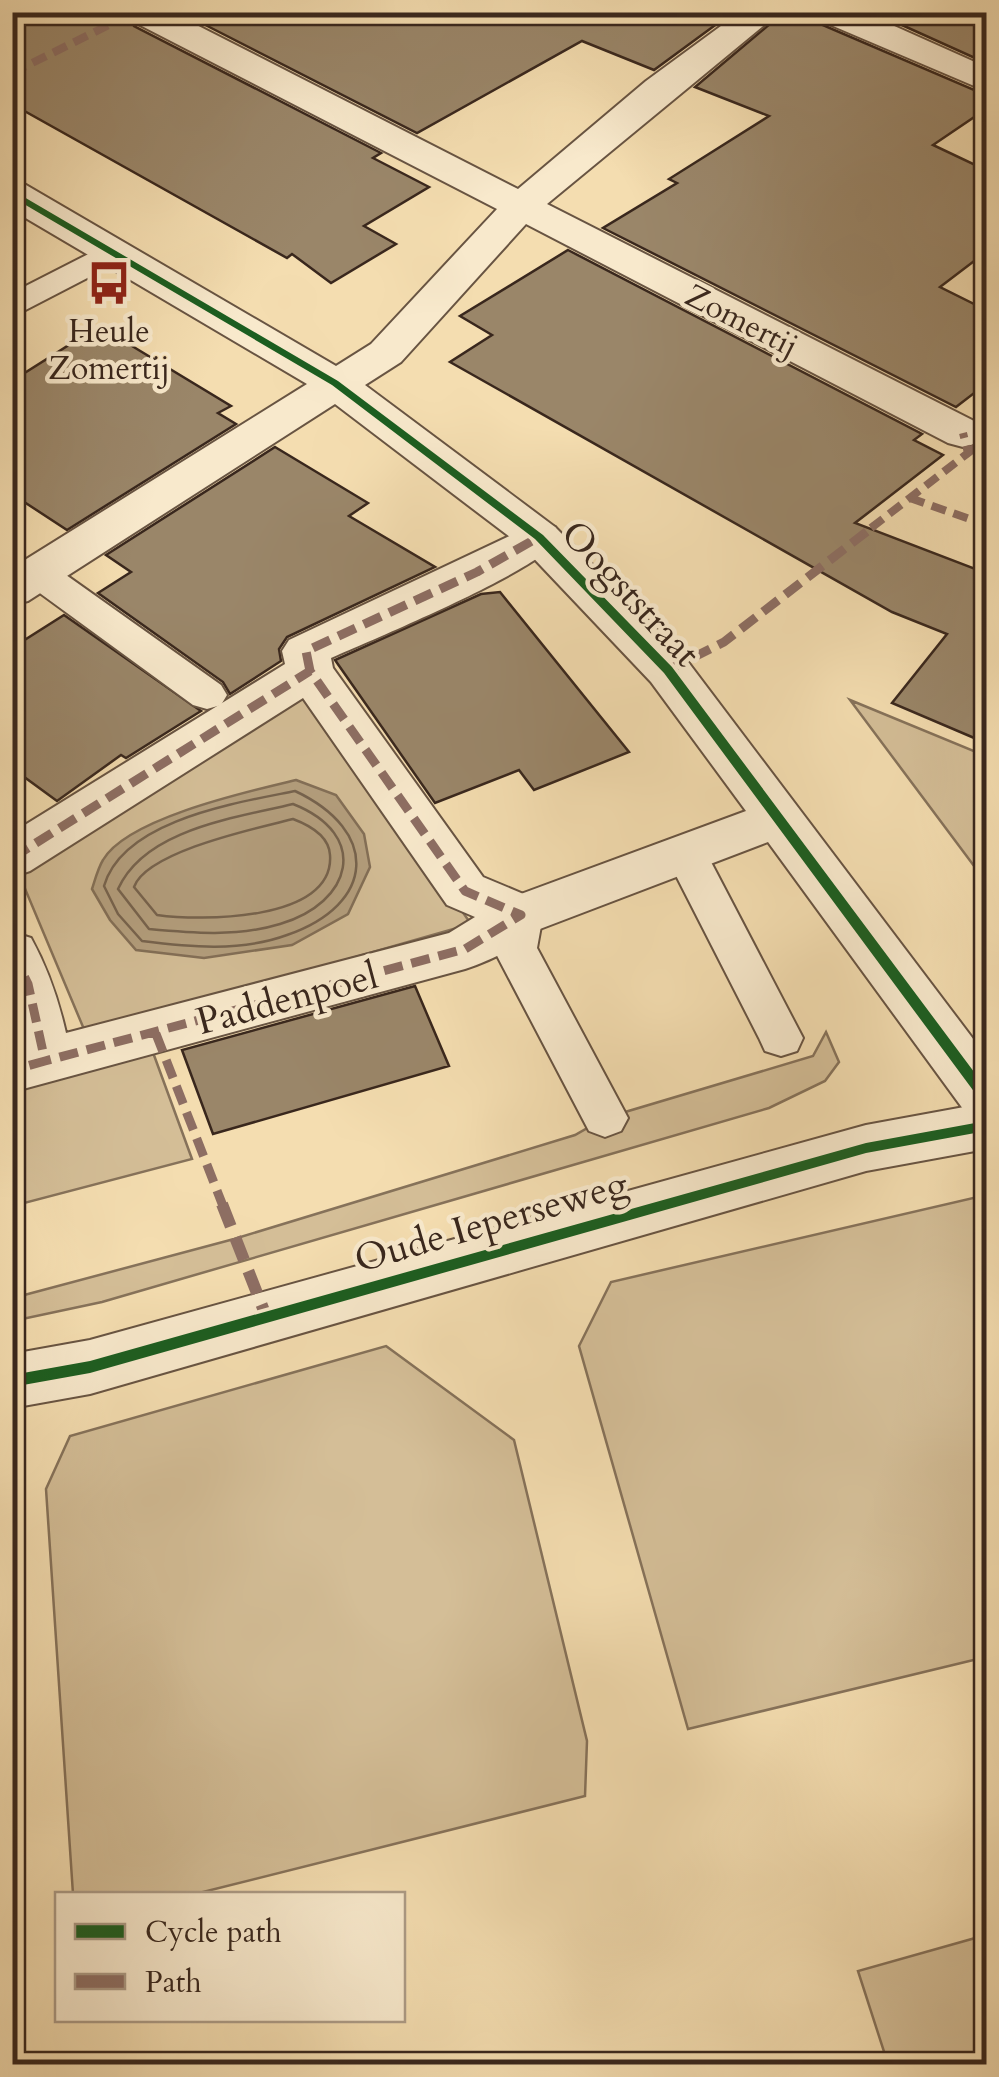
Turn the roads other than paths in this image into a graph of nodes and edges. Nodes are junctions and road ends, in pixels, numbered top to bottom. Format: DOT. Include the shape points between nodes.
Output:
graph roads {
  1 [pos="763,12"];
  2 [pos="832,12"];
  3 [pos="149,16"];
  4 [pos="986,80"];
  5 [pos="12,193"];
  6 [pos="521,206"];
  7 [pos="112,252"];
  8 [pos="12,307"];
  9 [pos="335,383"];
  10 [pos="963,433"];
  11 [pos="539,537"];
  12 [pos="21,573"];
  13 [pos="310,672"];
  14 [pos="207,695"];
  15 [pos="780,818"];
  16 [pos="685,852"];
  17 [pos="12,858"];
  18 [pos="521,914"];
  19 [pos="12,952"];
  20 [pos="781,1038"];
  21 [pos="29,1065"];
  22 [pos="986,1097"];
  23 [pos="605,1118"];
  24 [pos="986,1126"];
  25 [pos="12,1381"];
  1 -- 6 [label="street" via="658,89"];
  2 -- 4 [label="street"];
  3 -- 6 [label="street, Zomertij"];
  5 -- 7 [label="street, Oogststraat"];
  6 -- 9 [label="street" via="386,353"];
  6 -- 10 [label="street, Zomertij"];
  7 -- 8 [label="lane"];
  7 -- 9 [label="street, Oogststraat"];
  9 -- 11 [label="street, Oogststraat"];
  9 -- 12 [label="street"];
  11 -- 13 [label="street" via="306,651"];
  11 -- 15 [label="street, Oogststraat" via="668,670"];
  12 -- 14 [label="lane"];
  13 -- 17 [label="street"];
  13 -- 18 [label="street" via="465,891"];
  15 -- 16 [label="street, Paddenpoel"];
  15 -- 22 [label="street, Oogststraat"];
  16 -- 18 [label="street, Paddenpoel"];
  16 -- 20 [label="lane"];
  18 -- 21 [label="street, Paddenpoel" via="465,949"];
  18 -- 23 [label="lane" via="515,948"];
  19 -- 21 [label="street, Paddenpoel" via="28,984"];
  24 -- 25 [label="street, Oude Ieperseweg" via="866,1148 90,1367"];
}
